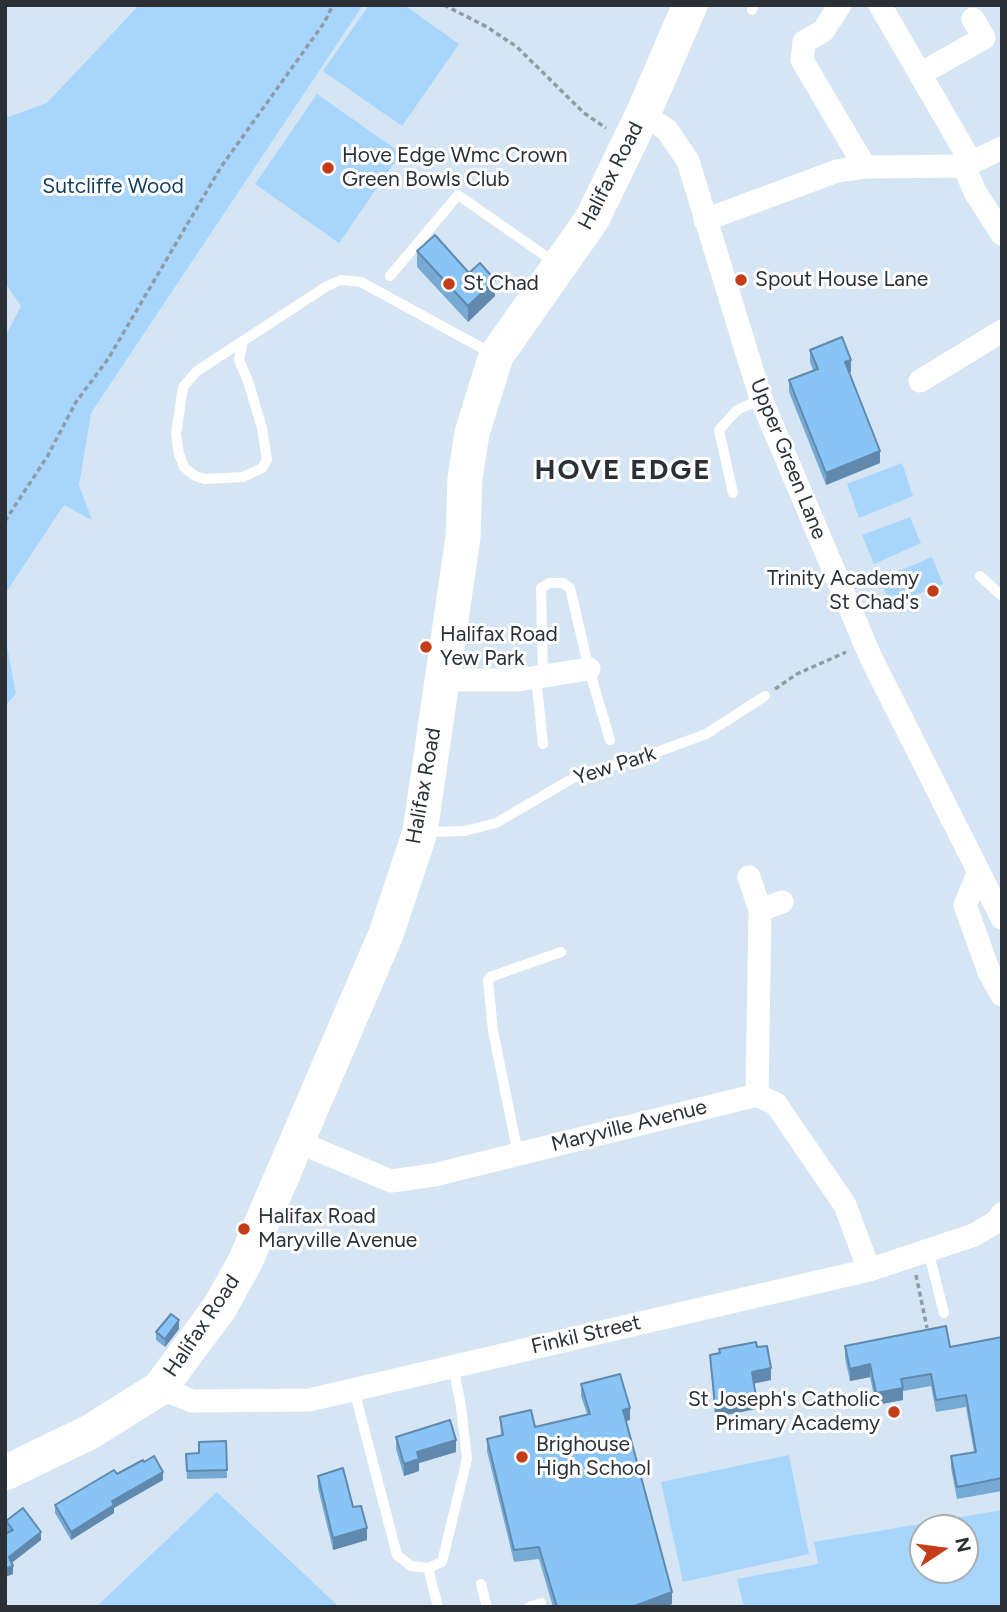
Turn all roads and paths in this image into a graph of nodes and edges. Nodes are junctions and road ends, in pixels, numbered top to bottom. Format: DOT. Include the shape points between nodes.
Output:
graph roads {
  1 [pos="333,5"];
  2 [pos="444,5"];
  3 [pos="690,5"];
  4 [pos="840,5"];
  5 [pos="880,5"];
  6 [pos="972,19"];
  7 [pos="920,74"];
  8 [pos="636,129"];
  9 [pos="1002,148"];
  10 [pos="968,164"];
  11 [pos="865,167"];
  12 [pos="705,220"];
  13 [pos="1002,234"];
  14 [pos="559,266"];
  15 [pos="390,276"];
  16 [pos="1002,331"];
  17 [pos="243,341"];
  18 [pos="496,356"];
  19 [pos="920,382"];
  20 [pos="761,398"];
  21 [pos="733,493"];
  22 [pos="5,522"];
  23 [pos="980,576"];
  24 [pos="1002,596"];
  25 [pos="865,643"];
  26 [pos="589,669"];
  27 [pos="540,676"];
  28 [pos="442,680"];
  29 [pos="765,696"];
  30 [pos="610,740"];
  31 [pos="543,744"];
  32 [pos="420,832"];
  33 [pos="978,873"];
  34 [pos="749,877"];
  35 [pos="782,902"];
  36 [pos="760,910"];
  37 [pos="1002,918"];
  38 [pos="561,953"];
  39 [pos="1002,995"];
  40 [pos="757,1096"];
  41 [pos="298,1142"];
  42 [pos="518,1154"];
  43 [pos="1000,1223"];
  44 [pos="920,1253"];
  45 [pos="869,1270"];
  46 [pos="944,1313"];
  47 [pos="927,1328"];
  48 [pos="453,1366"];
  49 [pos="160,1388"];
  50 [pos="354,1390"];
  51 [pos="5,1473"];
  52 [pos="428,1568"];
  53 [pos="481,1584"];
  54 [pos="541,1603"];
  55 [pos="438,1607"];
  56 [pos="487,1607"];
  57 [pos="529,1607"];
  1 -- 22 [label="path" via="221,167"];
  2 -- 8 [label="path" via="517,47 584,113"];
  3 -- 8 [label="main road, Halifax Road"];
  4 -- 11 [label="street" via="823,31 804,42 802,60"];
  5 -- 7 [label="street"];
  6 -- 7 [label="street" via="984,38"];
  7 -- 10 [label="street"];
  8 -- 12 [label="street, Upper Green Lane" via="667,130 688,161"];
  8 -- 14 [label="main road, Halifax Road" via="592,219"];
  9 -- 10 [label="street"];
  10 -- 11 [label="street"];
  10 -- 13 [label="street" via="975,192"];
  11 -- 12 [label="street" via="837,171"];
  12 -- 20 [label="street, Upper Green Lane"];
  14 -- 15 [label="lane" via="458,195"];
  14 -- 18 [label="main road, Halifax Road"];
  16 -- 19 [label="street"];
  17 -- 17 [label="lane" via="183,387 176,434 184,467 195,476 243,477 262,468 267,460 239,360"];
  17 -- 18 [label="lane" via="341,280 361,282"];
  18 -- 28 [label="main road, Halifax Road" via="472,433 464,478 463,537"];
  20 -- 21 [label="lane" via="737,410 719,430"];
  20 -- 25 [label="street, Upper Green Lane"];
  23 -- 24 [label="lane"];
  25 -- 29 [label="path" via="797,674"];
  25 -- 33 [label="street, Upper Green Lane"];
  26 -- 27 [label="street"];
  26 -- 27 [label="lane" via="570,588 549,583 541,588"];
  26 -- 30 [label="lane"];
  27 -- 28 [label="street"];
  27 -- 31 [label="lane"];
  28 -- 32 [label="main road, Halifax Road"];
  29 -- 32 [label="lane, Yew Park" via="706,734 575,777 496,823 465,831"];
  32 -- 41 [label="main road, Halifax Road" via="386,934"];
  33 -- 37 [label="street, Upper Green Lane"];
  33 -- 39 [label="street" via="965,905"];
  34 -- 36 [label="street"];
  35 -- 36 [label="street"];
  36 -- 40 [label="street"];
  38 -- 42 [label="lane" via="488,980 493,1031"];
  40 -- 42 [label="street, Maryville Avenue"];
  40 -- 45 [label="street" via="776,1104 845,1205"];
  41 -- 42 [label="street, Maryville Avenue" via="391,1181"];
  41 -- 49 [label="main road, Halifax Road" via="226,1296"];
  43 -- 44 [label="street, Finkil Street"];
  44 -- 45 [label="street, Finkil Street"];
  44 -- 46 [label="lane"];
  44 -- 47 [label="path"];
  45 -- 48 [label="street, Finkil Street"];
  48 -- 50 [label="street, Finkil Street"];
  48 -- 52 [label="lane" via="467,1459 442,1562"];
  49 -- 50 [label="street, Finkil Street" via="192,1401 309,1400"];
  49 -- 51 [label="main road, Halifax Road" via="90,1432"];
  50 -- 52 [label="lane" via="397,1555 411,1566"];
  52 -- 55 [label="lane"];
  53 -- 56 [label="lane"];
  54 -- 57 [label="lane"];
}
